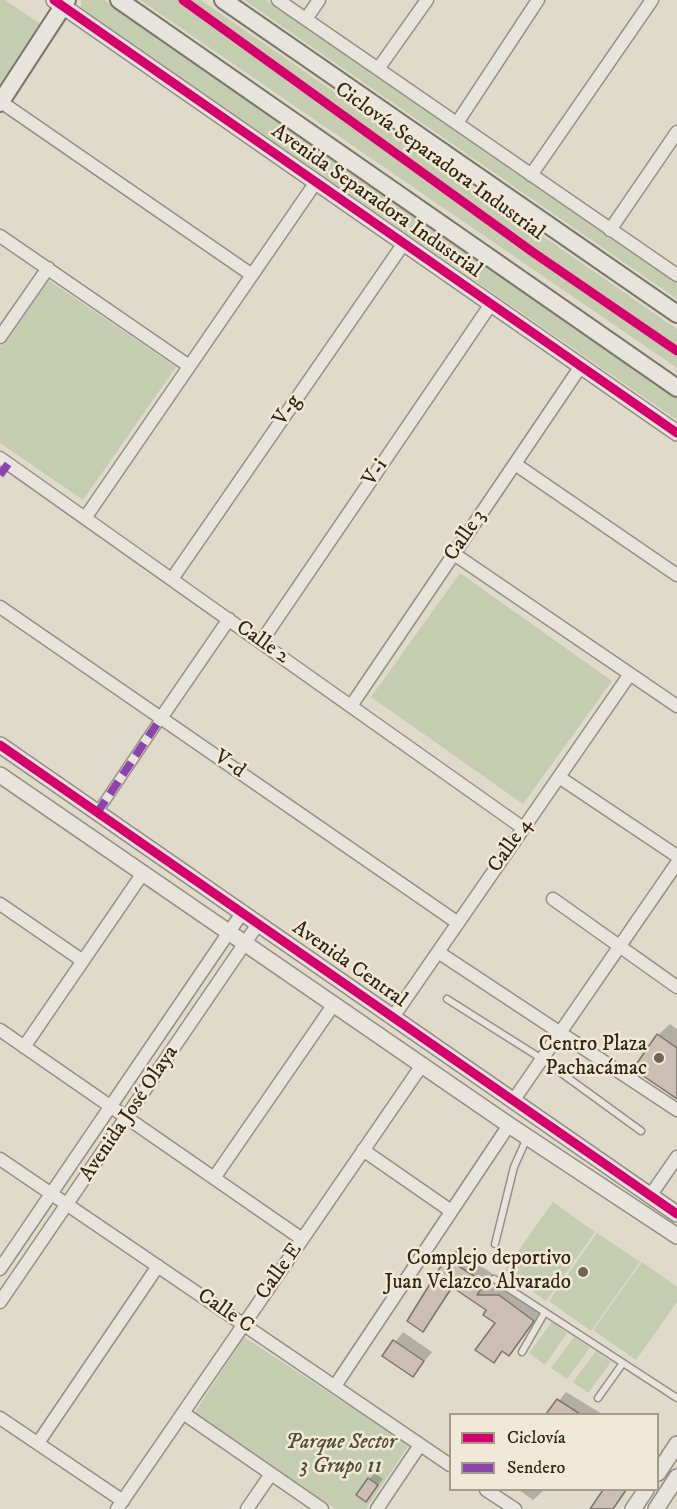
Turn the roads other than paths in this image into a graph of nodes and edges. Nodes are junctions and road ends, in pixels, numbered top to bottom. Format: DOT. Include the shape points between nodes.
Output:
graph roads {
  1 [pos="119,0"];
  2 [pos="223,0"];
  3 [pos="278,0"];
  4 [pos="319,0"];
  5 [pos="427,0"];
  6 [pos="538,0"];
  7 [pos="652,0"];
  8 [pos="61,2"];
  9 [pos="306,19"];
  10 [pos="378,69"];
  11 [pos="0,102"];
  12 [pos="457,123"];
  13 [pos="676,134"];
  14 [pos="531,175"];
  15 [pos="316,182"];
  16 [pos="610,230"];
  17 [pos="0,236"];
  18 [pos="404,243"];
  19 [pos="48,268"];
  20 [pos="252,275"];
  21 [pos="677,275"];
  22 [pos="491,304"];
  23 [pos="677,314"];
  24 [pos="0,337"];
  25 [pos="189,366"];
  26 [pos="580,366"];
  27 [pos="677,388"];
  28 [pos="677,433"];
  29 [pos="0,458"];
  30 [pos="515,464"];
  31 [pos="85,518"];
  32 [pos="454,554"];
  33 [pos="677,575"];
  34 [pos="172,579"];
  35 [pos="0,607"];
  36 [pos="228,619"];
  37 [pos="261,642"];
  38 [pos="630,674"];
  39 [pos="351,706"];
  40 [pos="677,706"];
  41 [pos="161,718"];
  42 [pos="0,745"];
  43 [pos="0,775"];
  44 [pos="559,777"];
  45 [pos="97,813"];
  46 [pos="523,828"];
  47 [pos="677,856"];
  48 [pos="677,863"];
  49 [pos="143,873"];
  50 [pos="553,899"];
  51 [pos="0,904"];
  52 [pos="242,913"];
  53 [pos="458,923"];
  54 [pos="258,924"];
  55 [pos="229,931"];
  56 [pos="245,942"];
  57 [pos="619,946"];
  58 [pos="438,952"];
  59 [pos="83,961"];
  60 [pos="677,987"];
  61 [pos="447,999"];
  62 [pos="334,1004"];
  63 [pos="393,1017"];
  64 [pos="0,1030"];
  65 [pos="560,1033"];
  66 [pos="24,1047"];
  67 [pos="542,1059"];
  68 [pos="422,1065"];
  69 [pos="513,1101"];
  70 [pos="110,1106"];
  71 [pos="677,1110"];
  72 [pos="127,1118"];
  73 [pos="509,1125"];
  74 [pos="641,1131"];
  75 [pos="527,1137"];
  76 [pos="363,1150"];
  77 [pos="677,1157"];
  78 [pos="0,1159"];
  79 [pos="214,1178"];
  80 [pos="51,1193"];
  81 [pos="650,1196"];
  82 [pos="68,1205"];
  83 [pos="451,1211"];
  84 [pos="677,1214"];
  85 [pos="677,1236"];
  86 [pos="302,1239"];
  87 [pos="495,1244"];
  88 [pos="158,1266"];
  89 [pos="0,1269"];
  90 [pos="494,1279"];
  91 [pos="0,1302"];
  92 [pos="545,1312"];
  93 [pos="243,1324"];
  94 [pos="522,1352"];
  95 [pos="623,1363"];
  96 [pos="335,1386"];
  97 [pos="598,1398"];
  98 [pos="677,1398"];
  99 [pos="183,1413"];
  100 [pos="0,1418"];
  101 [pos="38,1443"];
  102 [pos="677,1444"];
  103 [pos="420,1445"];
  104 [pos="449,1464"];
  105 [pos="659,1470"];
  106 [pos="271,1474"];
  107 [pos="674,1486"];
  108 [pos="487,1491"];
  109 [pos="645,1491"];
  110 [pos="120,1505"];
  111 [pos="508,1507"];
  112 [pos="247,1509"];
  113 [pos="322,1509"];
  114 [pos="377,1509"];
  115 [pos="633,1509"];
  116 [pos="656,1509"];
  1 -- 27 [label="main road, Avenida Separadora Industrial"];
  2 -- 23 [label="main road"];
  3 -- 9 [label="street"];
  4 -- 9 [label="street"];
  5 -- 10 [label="street"];
  6 -- 12 [label="street"];
  7 -- 14 [label="street"];
  8 -- 11 [label="main road"];
  8 -- 15 [label="street, Avenida Separadora Industrial"];
  9 -- 10 [label="street"];
  10 -- 12 [label="street"];
  11 -- 20 [label="street"];
  12 -- 14 [label="street"];
  13 -- 16 [label="street"];
  14 -- 16 [label="street"];
  15 -- 18 [label="street, Avenida Separadora Industrial"];
  15 -- 20 [label="street"];
  16 -- 21 [label="street"];
  17 -- 19 [label="street"];
  18 -- 22 [label="street, Avenida Separadora Industrial"];
  18 -- 34 [label="street, V-g"];
  19 -- 24 [label="street"];
  19 -- 25 [label="street"];
  20 -- 25 [label="street"];
  22 -- 26 [label="street, Avenida Separadora Industrial"];
  22 -- 37 [label="street, V-i"];
  25 -- 31 [label="street"];
  26 -- 28 [label="street, Avenida Separadora Industrial"];
  26 -- 30 [label="street, Calle 3"];
  29 -- 31 [label="street, Calle 2"];
  30 -- 32 [label="street, Calle 3"];
  30 -- 33 [label="street"];
  31 -- 34 [label="street, Calle 2"];
  32 -- 38 [label="street"];
  32 -- 39 [label="street, Calle 3"];
  34 -- 36 [label="street, Calle 2"];
  35 -- 41 [label="street, V-d"];
  36 -- 37 [label="street, Calle 2"];
  36 -- 41 [label="street"];
  37 -- 39 [label="street, Calle 2"];
  38 -- 40 [label="street"];
  38 -- 44 [label="street, Calle 4"];
  39 -- 46 [label="street, Calle 2"];
  41 -- 45 [label="street"];
  41 -- 53 [label="street, V-d"];
  42 -- 45 [label="street, Avenida Central"];
  43 -- 49 [label="street, Avenida Central"];
  44 -- 46 [label="street, Calle 4"];
  44 -- 47 [label="street"];
  45 -- 52 [label="street, Avenida Central"];
  46 -- 53 [label="street, Calle 4"];
  48 -- 57 [label="street"];
  49 -- 55 [label="street, Avenida Central"];
  49 -- 59 [label="street"];
  50 -- 57 [label="street"];
  51 -- 59 [label="street"];
  52 -- 54 [label="street, Avenida Central"];
  52 -- 55 [label="street, Avenida José Olaya"];
  53 -- 58 [label="street, Calle 4"];
  54 -- 56 [label="street, Avenida José Olaya"];
  54 -- 63 [label="street, Avenida Central"];
  55 -- 56 [label="street, Avenida Central"];
  55 -- 70 [label="street, Avenida José Olaya"];
  56 -- 62 [label="street, Avenida Central"];
  56 -- 72 [label="street, Avenida José Olaya"];
  57 -- 60 [label="street"];
  57 -- 65 [label="street"];
  58 -- 63 [label="street, Calle 4"];
  58 -- 65 [label="street"];
  59 -- 66 [label="street"];
  61 -- 67 [label="lane"];
  62 -- 68 [label="street, Avenida Central"];
  62 -- 79 [label="street"];
  63 -- 69 [label="street, Avenida Central"];
  64 -- 66 [label="street"];
  65 -- 67 [label="street"];
  65 -- 71 [label="street"];
  66 -- 70 [label="street"];
  67 -- 69 [label="street"];
  67 -- 74 [label="lane"];
  68 -- 73 [label="street, Avenida Central"];
  68 -- 76 [label="street, Calle E"];
  69 -- 81 [label="street, Avenida Central"];
  70 -- 72 [label="street"];
  70 -- 80 [label="street, Avenida José Olaya"];
  72 -- 79 [label="street"];
  72 -- 82 [label="street, Avenida José Olaya"];
  73 -- 75 [label="street, Avenida Central"];
  73 -- 83 [label="street"];
  75 -- 85 [label="street, Avenida Central"];
  75 -- 87 [label="lane" via="514,1167"];
  76 -- 83 [label="street"];
  76 -- 86 [label="street, Calle E"];
  77 -- 81 [label="street"];
  78 -- 80 [label="street, Calle C"];
  79 -- 86 [label="street"];
  80 -- 82 [label="street, Calle C"];
  80 -- 89 [label="street, Avenida José Olaya"];
  81 -- 84 [label="street, Avenida Central"];
  82 -- 88 [label="street, Calle C"];
  82 -- 91 [label="street, Avenida José Olaya"];
  83 -- 96 [label="street"];
  86 -- 93 [label="street, Calle E"];
  88 -- 93 [label="street, Calle C"];
  88 -- 101 [label="street"];
  90 -- 92 [label="lane"];
  92 -- 94 [label="lane"];
  92 -- 95 [label="lane"];
  93 -- 96 [label="street, Calle C"];
  93 -- 99 [label="street, Calle E"];
  95 -- 97 [label="lane"];
  95 -- 98 [label="lane"];
  96 -- 103 [label="street, Calle C"];
  99 -- 106 [label="street"];
  99 -- 110 [label="street, Calle E"];
  100 -- 101 [label="street"];
  101 -- 110 [label="street"];
  102 -- 105 [label="street"];
  103 -- 104 [label="street, Calle C"];
  103 -- 114 [label="street"];
  106 -- 112 [label="street"];
  106 -- 113 [label="street"];
  107 -- 116 [label="street"];
  108 -- 111 [label="street"];
  109 -- 115 [label="street"];
}
